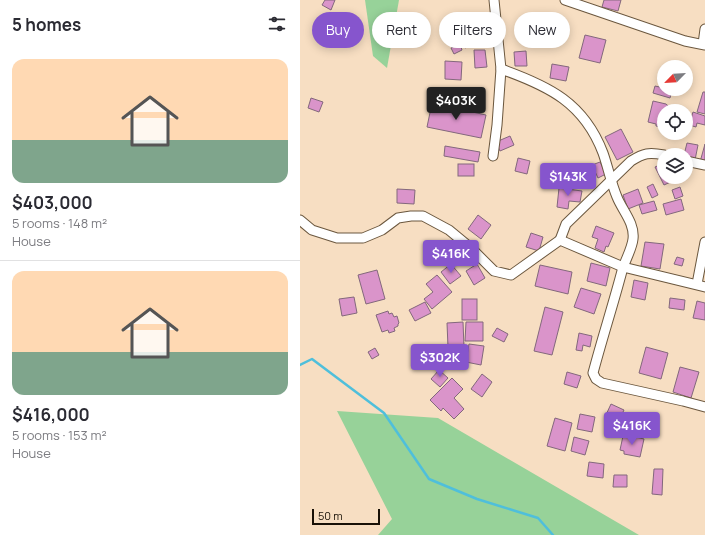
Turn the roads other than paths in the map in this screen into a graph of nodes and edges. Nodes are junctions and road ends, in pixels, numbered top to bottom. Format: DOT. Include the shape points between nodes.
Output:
graph roads {
  1 [pos="494,0"];
  2 [pos="564,0"];
  3 [pos="705,29"];
  4 [pos="704,44"];
  5 [pos="501,69"];
  6 [pos="657,154"];
  7 [pos="493,156"];
  8 [pos="693,162"];
  9 [pos="705,165"];
  10 [pos="612,181"];
  11 [pos="300,220"];
  12 [pos="560,240"];
  13 [pos="705,242"];
  14 [pos="623,268"];
  15 [pos="701,286"];
  16 [pos="705,407"];
  1 -- 5 [label="street"];
  2 -- 4 [label="street" via="685,41"];
  3 -- 4 [label="street"];
  5 -- 7 [label="street"];
  5 -- 10 [label="street" via="552,90 569,103 591,128"];
  6 -- 10 [label="street" via="641,155 631,161"];
  8 -- 9 [label="street"];
  10 -- 12 [label="street" via="566,224"];
  10 -- 14 [label="street" via="632,228 633,239"];
  11 -- 12 [label="street" via="312,230 337,238 363,238 382,230 398,218 423,216 449,230 494,271 511,275"];
  12 -- 14 [label="street"];
  13 -- 15 [label="street"];
  14 -- 15 [label="street"];
  14 -- 16 [label="street" via="593,373 596,379 602,383"];
}
